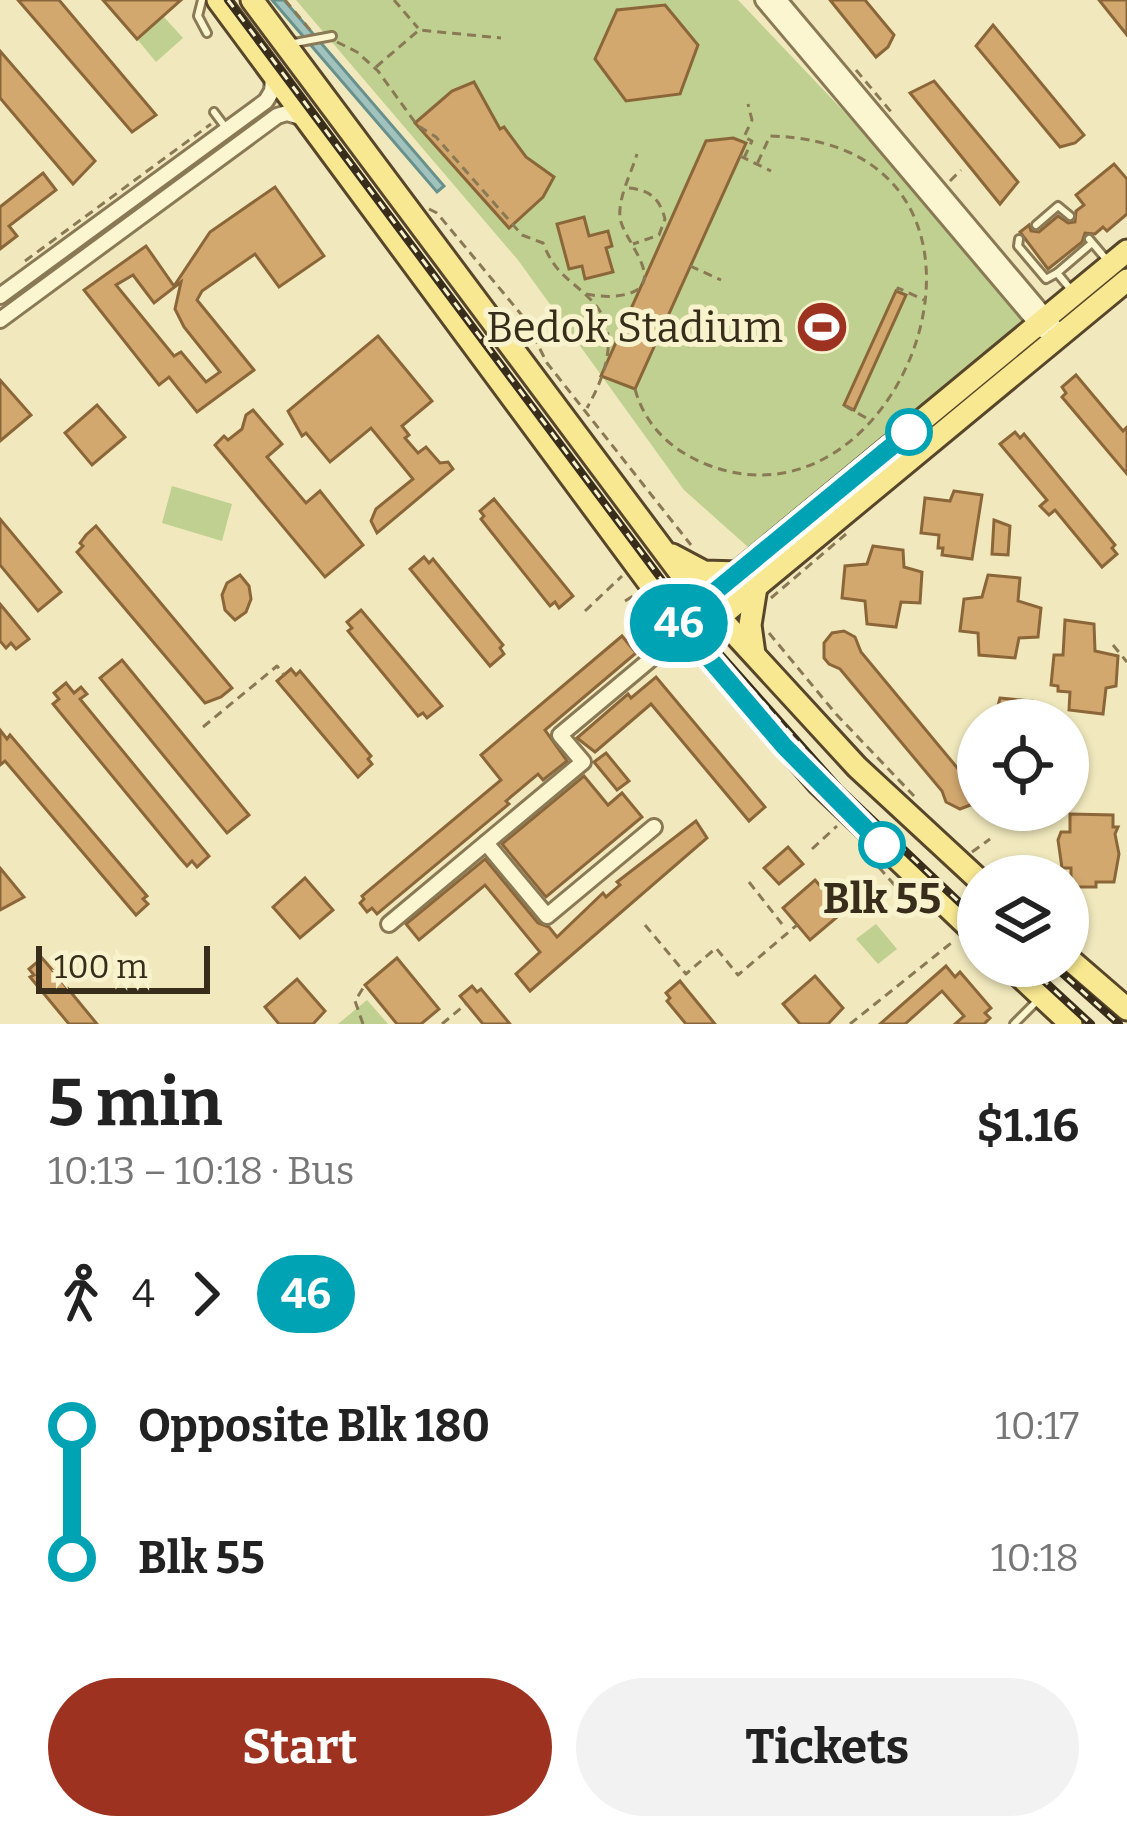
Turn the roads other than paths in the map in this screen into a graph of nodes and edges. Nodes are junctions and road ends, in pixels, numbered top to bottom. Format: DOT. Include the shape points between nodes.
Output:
graph roads {
  1 [pos="202,0"];
  2 [pos="218,0"];
  3 [pos="252,0"];
  4 [pos="763,0"];
  5 [pos="779,0"];
  6 [pos="207,33"];
  7 [pos="332,37"];
  8 [pos="286,45"];
  9 [pos="272,74"];
  10 [pos="304,118"];
  11 [pos="1070,216"];
  12 [pos="1036,225"];
  13 [pos="995,265"];
  14 [pos="1122,266"];
  15 [pos="1057,273"];
  16 [pos="1076,295"];
  17 [pos="0,296"];
  18 [pos="0,320"];
  19 [pos="1050,331"];
  20 [pos="661,549"];
  21 [pos="754,588"];
  22 [pos="712,609"];
  23 [pos="682,633"];
  24 [pos="754,655"];
  25 [pos="654,827"];
  26 [pos="486,843"];
  27 [pos="965,855"];
  28 [pos="957,923"];
  29 [pos="389,924"];
  30 [pos="1089,977"];
  31 [pos="1032,987"];
  32 [pos="1042,997"];
  33 [pos="1127,1010"];
  34 [pos="1014,1024"];
  35 [pos="1071,1024"];
  1 -- 6 [label="lane" via="198,16"];
  2 -- 9 [label="main road"];
  3 -- 8 [label="main road"];
  4 -- 13 [label="street"];
  5 -- 13 [label="street"];
  7 -- 8 [label="lane"];
  8 -- 20 [label="main road"];
  9 -- 10 [label="main road"];
  9 -- 17 [label="street" via="270,96 220,120"];
  10 -- 18 [label="street" via="277,116"];
  10 -- 23 [label="main road"];
  11 -- 12 [label="lane" via="1058,206"];
  13 -- 15 [label="lane" via="1018,242 1046,279"];
  13 -- 19 [label="street"];
  14 -- 15 [label="lane" via="1091,241"];
  14 -- 16 [label="main road"];
  14 -- 19 [label="main road"];
  15 -- 16 [label="lane"];
  16 -- 19 [label="main road"];
  19 -- 21 [label="main road"];
  20 -- 21 [label="main road"];
  20 -- 22 [label="main road"];
  21 -- 22 [label="main road"];
  21 -- 24 [label="main road"];
  22 -- 23 [label="main road"];
  22 -- 24 [label="main road"];
  23 -- 26 [label="street" via="560,735 583,762"];
  23 -- 28 [label="main road"];
  24 -- 27 [label="main road" via="857,767"];
  25 -- 26 [label="street" via="547,916"];
  26 -- 29 [label="street"];
  30 -- 33 [label="main road"];
  31 -- 32 [label="main road"];
  32 -- 34 [label="lane"];
  32 -- 35 [label="main road"];
}
